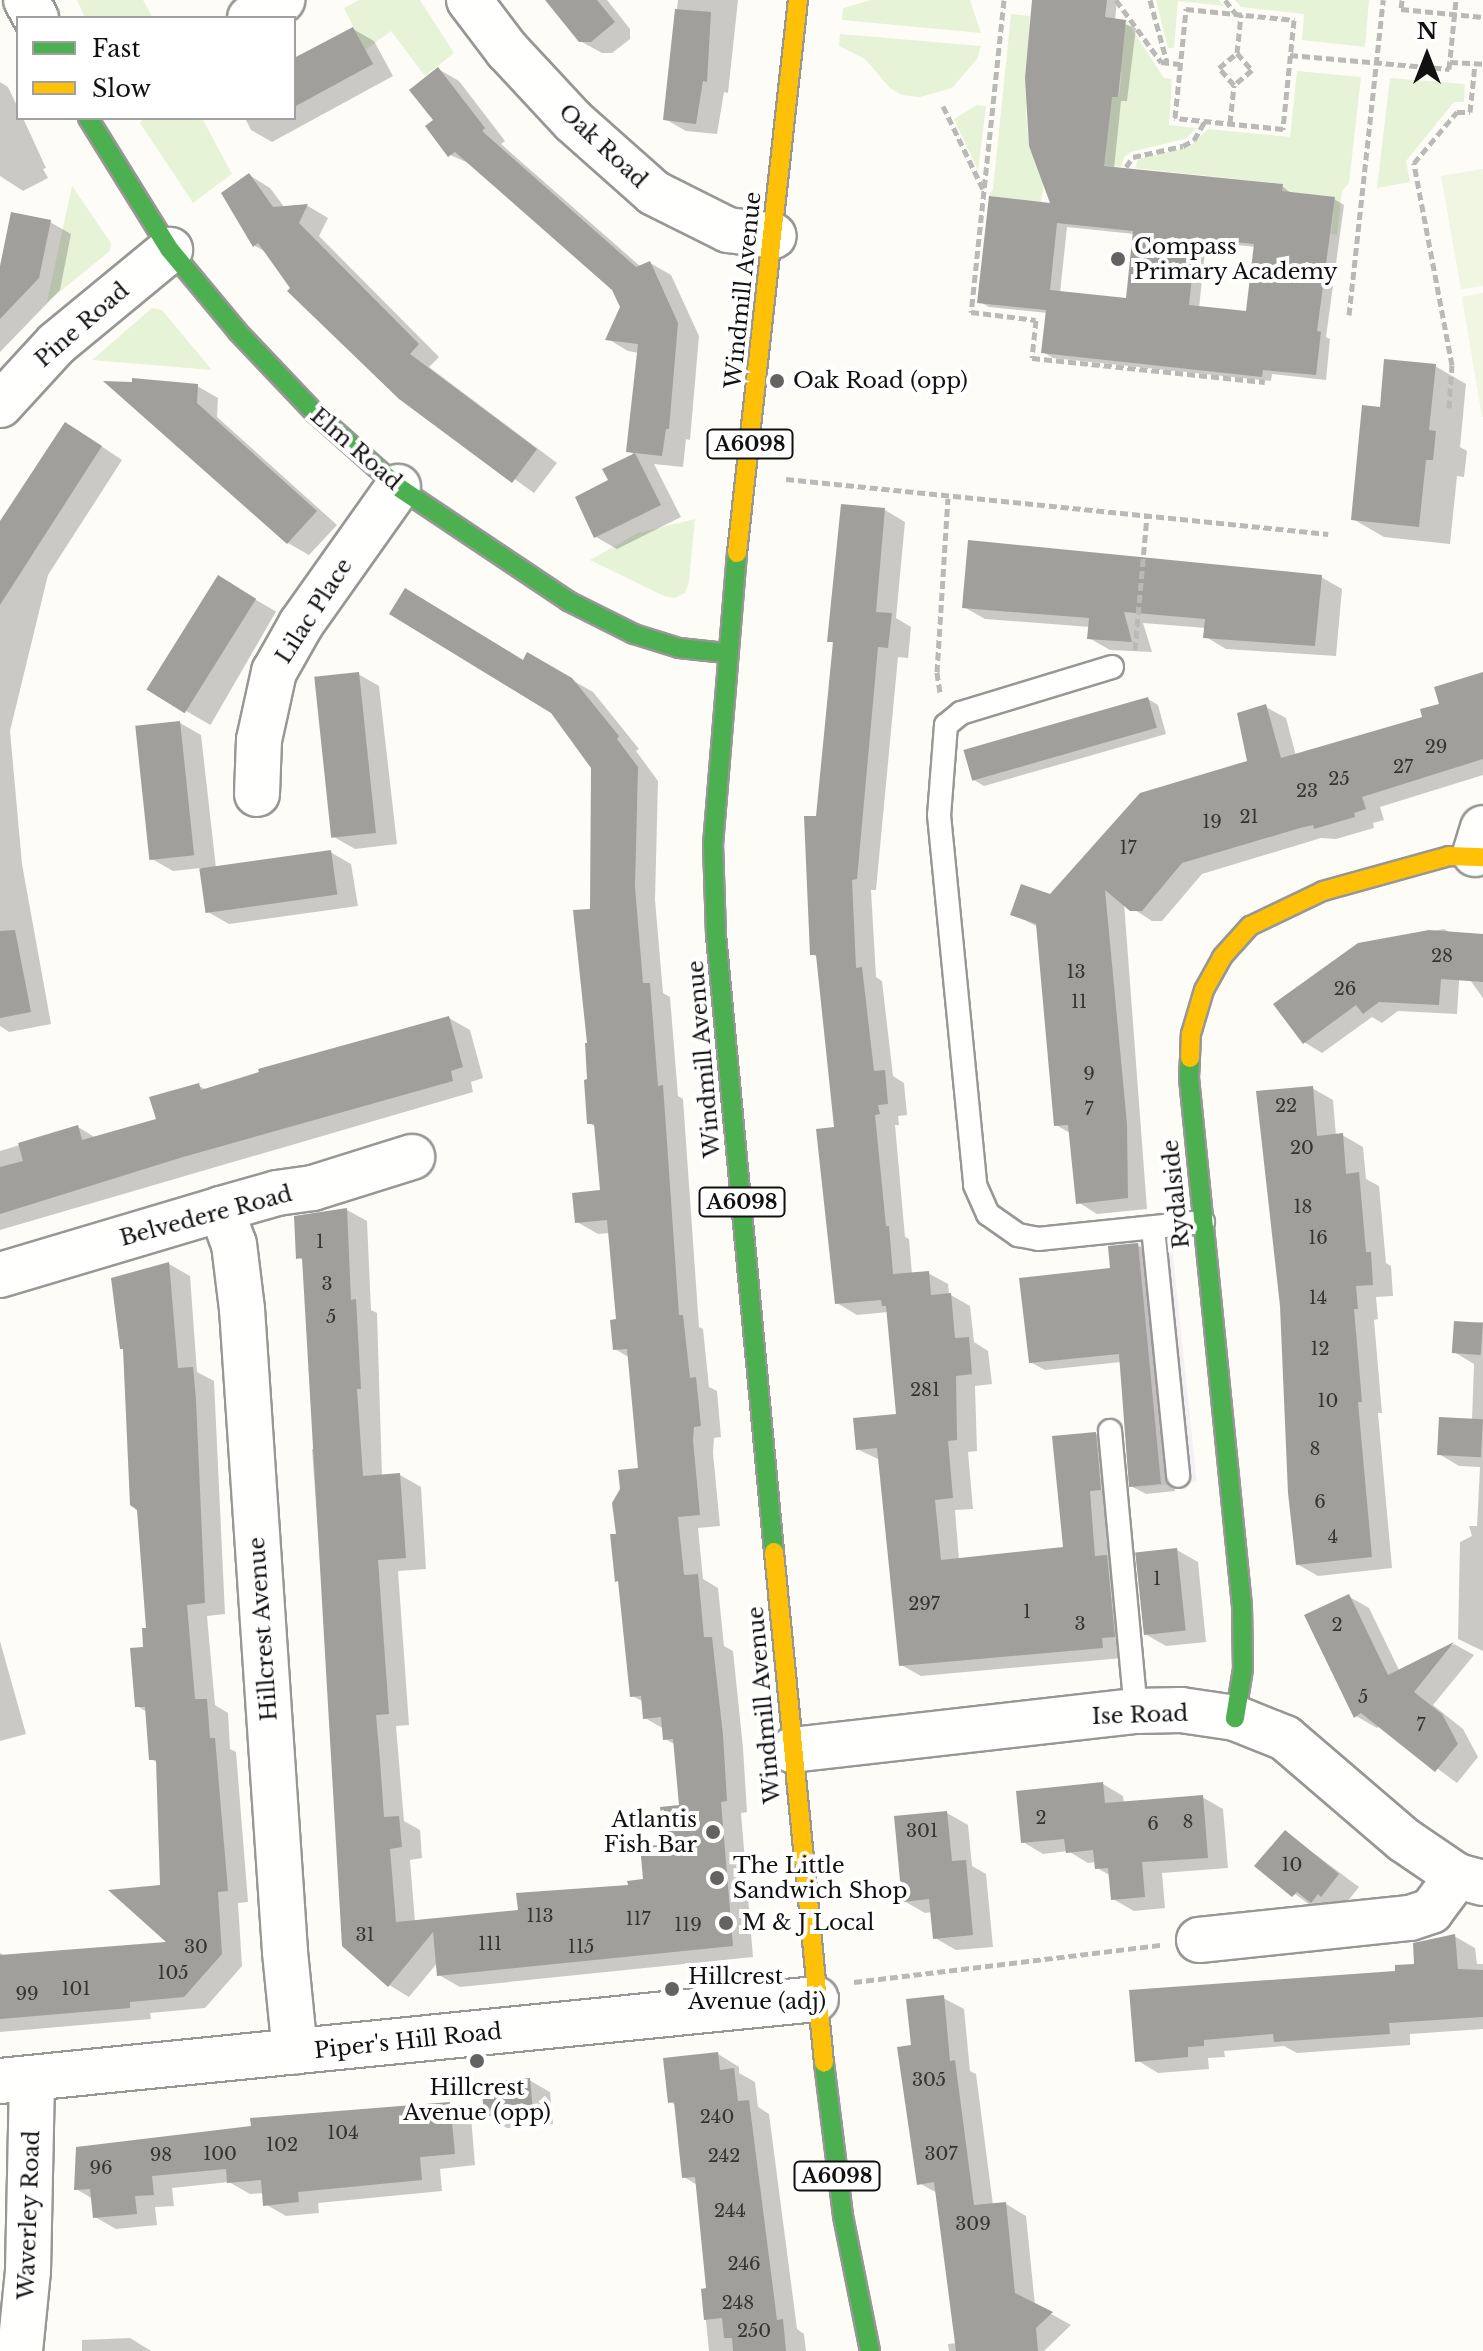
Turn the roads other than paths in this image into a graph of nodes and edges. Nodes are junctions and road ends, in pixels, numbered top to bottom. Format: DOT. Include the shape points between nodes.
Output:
graph roads {
  1 [pos="282,0"];
  2 [pos="469,0"];
  3 [pos="798,0"];
  4 [pos="254,16"];
  5 [pos="89,120"];
  6 [pos="774,236"];
  7 [pos="170,250"];
  8 [pos="0,405"];
  9 [pos="398,487"];
  10 [pos="726,653"];
  11 [pos="1112,667"];
  12 [pos="257,794"];
  13 [pos="1480,846"];
  14 [pos="412,1157"];
  15 [pos="221,1209"];
  16 [pos="1203,1222"];
  17 [pos="1153,1228"];
  18 [pos="0,1275"];
  19 [pos="1110,1431"];
  20 [pos="1178,1476"];
  21 [pos="1136,1711"];
  22 [pos="1235,1718"];
  23 [pos="792,1750"];
  24 [pos="1470,1880"];
  25 [pos="1199,1940"];
  26 [pos="832,1991"];
  27 [pos="295,2052"];
  28 [pos="16,2079"];
  29 [pos="20,2351"];
  30 [pos="870,2351"];
  1 -- 4 [label="street"];
  2 -- 6 [label="street, Oak Road" via="573,121 654,193 728,230"];
  3 -- 6 [label="main road, Windmill Avenue / A6098"];
  5 -- 7 [label="main road, Elm Road"];
  6 -- 10 [label="main road, Windmill Avenue / A6098"];
  7 -- 8 [label="street, Pine Road" via="56,344"];
  7 -- 9 [label="main road, Elm Road" via="315,413"];
  9 -- 10 [label="main road, Elm Road" via="581,607 634,634 679,648"];
  9 -- 12 [label="street, Lilac Place" via="301,624 274,672 259,740"];
  10 -- 23 [label="main road, Windmill Avenue / A6098" via="713,844 716,935"];
  11 -- 17 [label="lane" via="961,713 946,725 939,815 975,1185 988,1214 1018,1235 1038,1239"];
  13 -- 16 [label="main road, Rydalside" via="1323,891 1250,926 1222,957 1204,990 1191,1034 1189,1078"];
  14 -- 15 [label="street, Belvedere Road"];
  15 -- 18 [label="street, Belvedere Road"];
  15 -- 27 [label="street, Hillcrest Avenue" via="234,1244 242,1309"];
  16 -- 17 [label="lane"];
  16 -- 22 [label="main road, Rydalside" via="1242,1606 1243,1669"];
  17 -- 20 [label="lane"];
  19 -- 21 [label="lane"];
  21 -- 22 [label="street, Ise Road" via="1181,1710"];
  21 -- 23 [label="street, Ise Road"];
  22 -- 24 [label="street, Ise Road" via="1285,1738 1404,1840"];
  23 -- 26 [label="main road, Windmill Avenue / A6098"];
  24 -- 25 [label="street" via="1431,1911 1410,1918"];
  26 -- 27 [label="street, Piper's Hill Road"];
  26 -- 30 [label="main road, Windmill Avenue / A6098" via="841,2200"];
  27 -- 28 [label="street, Piper's Hill Road"];
  28 -- 29 [label="street, Waverley Road" via="28,2271"];
}
